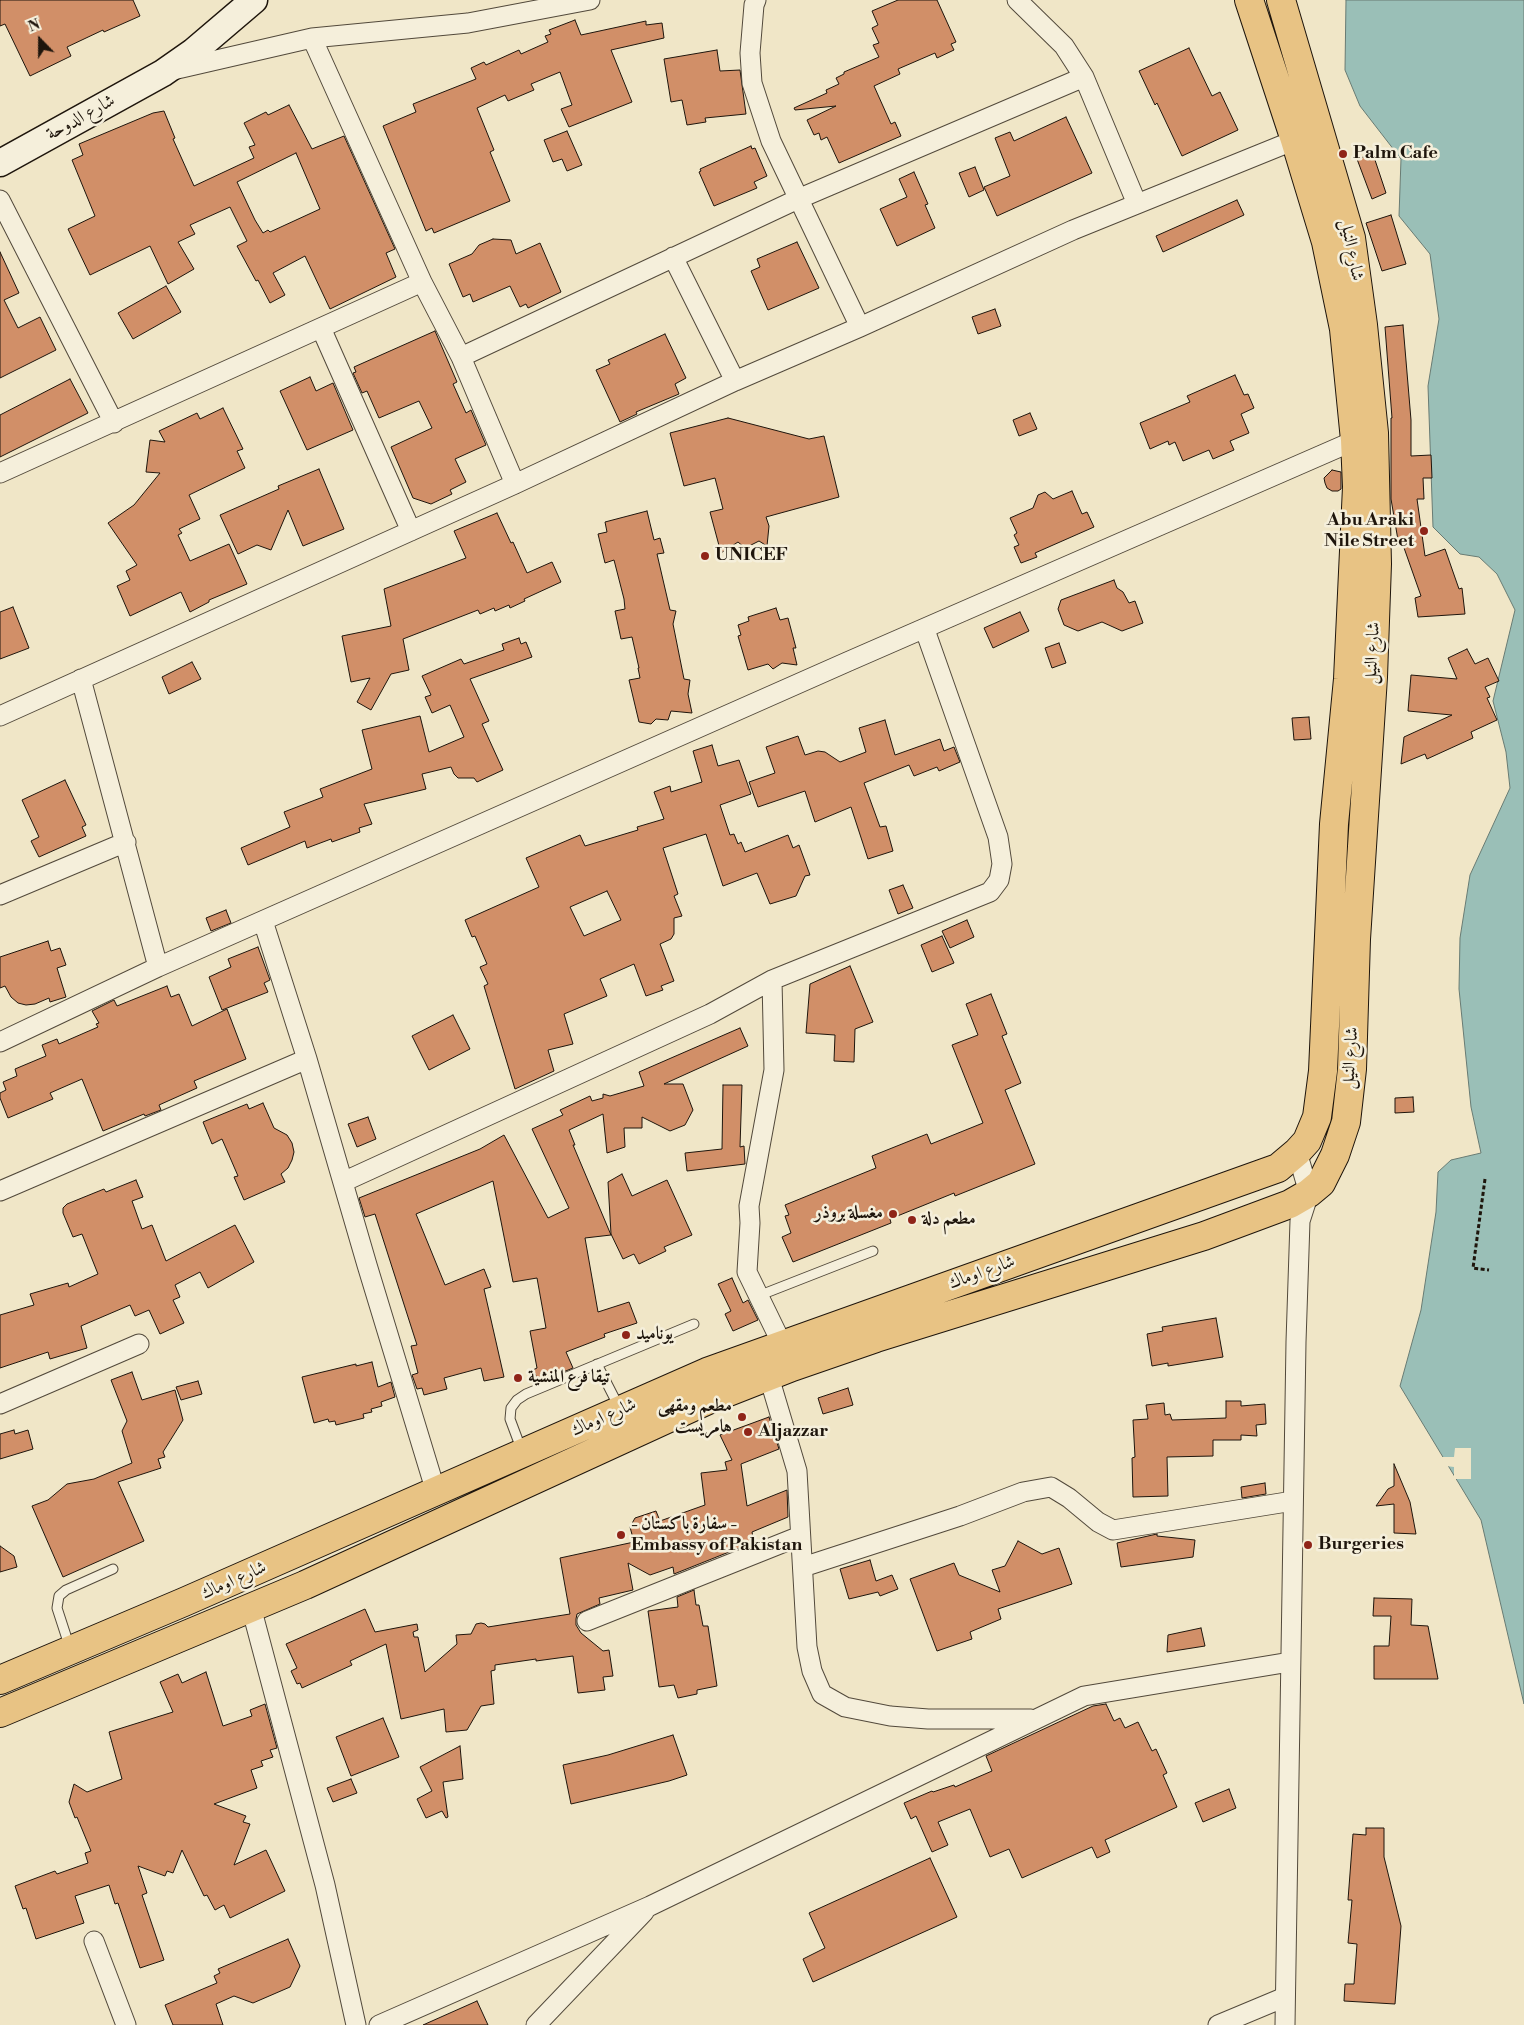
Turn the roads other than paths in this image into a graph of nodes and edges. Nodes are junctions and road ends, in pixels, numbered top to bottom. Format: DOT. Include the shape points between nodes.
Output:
graph roads {
  1 [pos="254,0"];
  2 [pos="590,0"];
  3 [pos="756,0"];
  4 [pos="1017,0"];
  5 [pos="1248,0"];
  6 [pos="1281,0"];
  7 [pos="312,38"];
  8 [pos="163,73"];
  9 [pos="1084,77"];
  10 [pos="1295,140"];
  11 [pos="0,163"];
  12 [pos="798,199"];
  13 [pos="0,200"];
  14 [pos="1138,204"];
  15 [pos="673,257"];
  16 [pos="422,282"];
  17 [pos="860,327"];
  18 [pos="321,328"];
  19 [pos="461,358"];
  20 [pos="735,381"];
  21 [pos="114,423"];
  22 [pos="1364,436"];
  23 [pos="0,473"];
  24 [pos="515,484"];
  25 [pos="411,531"];
  26 [pos="925,630"];
  27 [pos="81,679"];
  28 [pos="0,716"];
  29 [pos="126,842"];
  30 [pos="0,896"];
  31 [pos="263,921"];
  32 [pos="158,967"];
  33 [pos="772,980"];
  34 [pos="0,1042"];
  35 [pos="307,1059"];
  36 [pos="1288,1160"];
  37 [pos="343,1182"];
  38 [pos="0,1191"];
  39 [pos="1309,1193"];
  40 [pos="1204,1236"];
  41 [pos="873,1251"];
  42 [pos="758,1296"];
  43 [pos="694,1324"];
  44 [pos="139,1344"];
  45 [pos="782,1344"];
  46 [pos="597,1364"];
  47 [pos="769,1377"];
  48 [pos="0,1404"];
  49 [pos="621,1410"];
  50 [pos="523,1454"];
  51 [pos="436,1492"];
  52 [pos="1293,1501"];
  53 [pos="800,1536"];
  54 [pos="291,1556"];
  55 [pos="802,1567"];
  56 [pos="113,1569"];
  57 [pos="305,1585"];
  58 [pos="251,1607"];
  59 [pos="587,1621"];
  60 [pos="70,1650"];
  61 [pos="1290,1662"];
  62 [pos="0,1680"];
  63 [pos="0,1713"];
  64 [pos="1034,1719"];
  65 [pos="650,1906"];
  66 [pos="94,1941"];
  67 [pos="1285,1997"];
  68 [pos="126,2025"];
  69 [pos="356,2025"];
  70 [pos="379,2025"];
  71 [pos="536,2025"];
  72 [pos="1218,2025"];
  73 [pos="1284,2025"];
  1 -- 8 [label="street, شارع الدوحة" via="194,52"];
  2 -- 7 [label="street" via="468,23"];
  3 -- 12 [label="street" via="750,53 752,82 771,141"];
  4 -- 9 [label="street" via="1064,46"];
  5 -- 10 [label="main road, شارع النيل"];
  6 -- 22 [label="main road, شارع النيل" via="1351,238 1363,325"];
  7 -- 8 [label="street"];
  7 -- 16 [label="street"];
  8 -- 11 [label="street, شارع الدوحة"];
  9 -- 12 [label="street"];
  9 -- 14 [label="street"];
  10 -- 14 [label="street"];
  10 -- 22 [label="main road, شارع النيل" via="1326,242"];
  12 -- 15 [label="street"];
  12 -- 17 [label="street"];
  13 -- 21 [label="street"];
  14 -- 17 [label="street" via="1073,230"];
  15 -- 19 [label="street"];
  15 -- 20 [label="street"];
  16 -- 18 [label="street"];
  16 -- 19 [label="street"];
  17 -- 20 [label="street"];
  18 -- 21 [label="street"];
  18 -- 25 [label="street"];
  19 -- 24 [label="street"];
  20 -- 24 [label="street"];
  21 -- 23 [label="street"];
  22 -- 26 [label="street"];
  22 -- 36 [label="main road, شارع النيل" via="1357,487 1348,679 1334,824 1324,1071 1313,1129"];
  22 -- 39 [label="main road, شارع النيل" via="1377,564 1352,1068 1346,1122 1335,1155 1321,1183"];
  24 -- 25 [label="street"];
  25 -- 27 [label="street"];
  26 -- 31 [label="street"];
  26 -- 33 [label="street" via="998,837 1002,864 999,880 990,892"];
  27 -- 28 [label="street"];
  27 -- 29 [label="street"];
  29 -- 30 [label="street"];
  29 -- 32 [label="street"];
  31 -- 32 [label="street"];
  31 -- 35 [label="street"];
  32 -- 34 [label="street"];
  33 -- 37 [label="street" via="710,1014"];
  33 -- 42 [label="street" via="774,1070 749,1206 746,1272"];
  35 -- 37 [label="street"];
  35 -- 38 [label="street"];
  36 -- 39 [label="street"];
  36 -- 45 [label="main road, شارع اوماك"];
  37 -- 51 [label="street"];
  39 -- 40 [label="main road, شارع النيل" via="1290,1204"];
  39 -- 52 [label="street" via="1300,1221"];
  40 -- 47 [label="main road, شارع اوماك" via="876,1338"];
  41 -- 42 [label="lane"];
  42 -- 45 [label="street"];
  43 -- 46 [label="lane"];
  44 -- 48 [label="street"];
  45 -- 49 [label="main road, شارع اوماك" via="707,1372"];
  46 -- 49 [label="lane"];
  46 -- 50 [label="lane" via="517,1400 511,1408 510,1419"];
  47 -- 53 [label="street" via="797,1471"];
  47 -- 57 [label="main road, شارع اوماك" via="700,1404"];
  49 -- 50 [label="main road, شارع اوماك"];
  50 -- 51 [label="main road, شارع اوماك"];
  51 -- 54 [label="main road, شارع اوماك"];
  52 -- 55 [label="street" via="1113,1530 1051,1487 1022,1492 960,1516"];
  52 -- 61 [label="street"];
  53 -- 55 [label="street"];
  53 -- 59 [label="street"];
  54 -- 57 [label="main road"];
  54 -- 60 [label="main road, شارع اوماك"];
  55 -- 64 [label="street" via="807,1647 812,1671 822,1694 845,1707 890,1716"];
  56 -- 60 [label="lane" via="59,1596 57,1608"];
  57 -- 58 [label="main road, شارع اوماك"];
  58 -- 63 [label="main road, شارع اوماك"];
  58 -- 69 [label="street" via="324,1885"];
  60 -- 62 [label="main road, شارع اوماك"];
  61 -- 64 [label="street" via="1084,1696"];
  61 -- 67 [label="street"];
  64 -- 65 [label="street"];
  65 -- 70 [label="street"];
  65 -- 71 [label="street"];
  66 -- 68 [label="street"];
  67 -- 72 [label="street"];
  67 -- 73 [label="street"];
}
